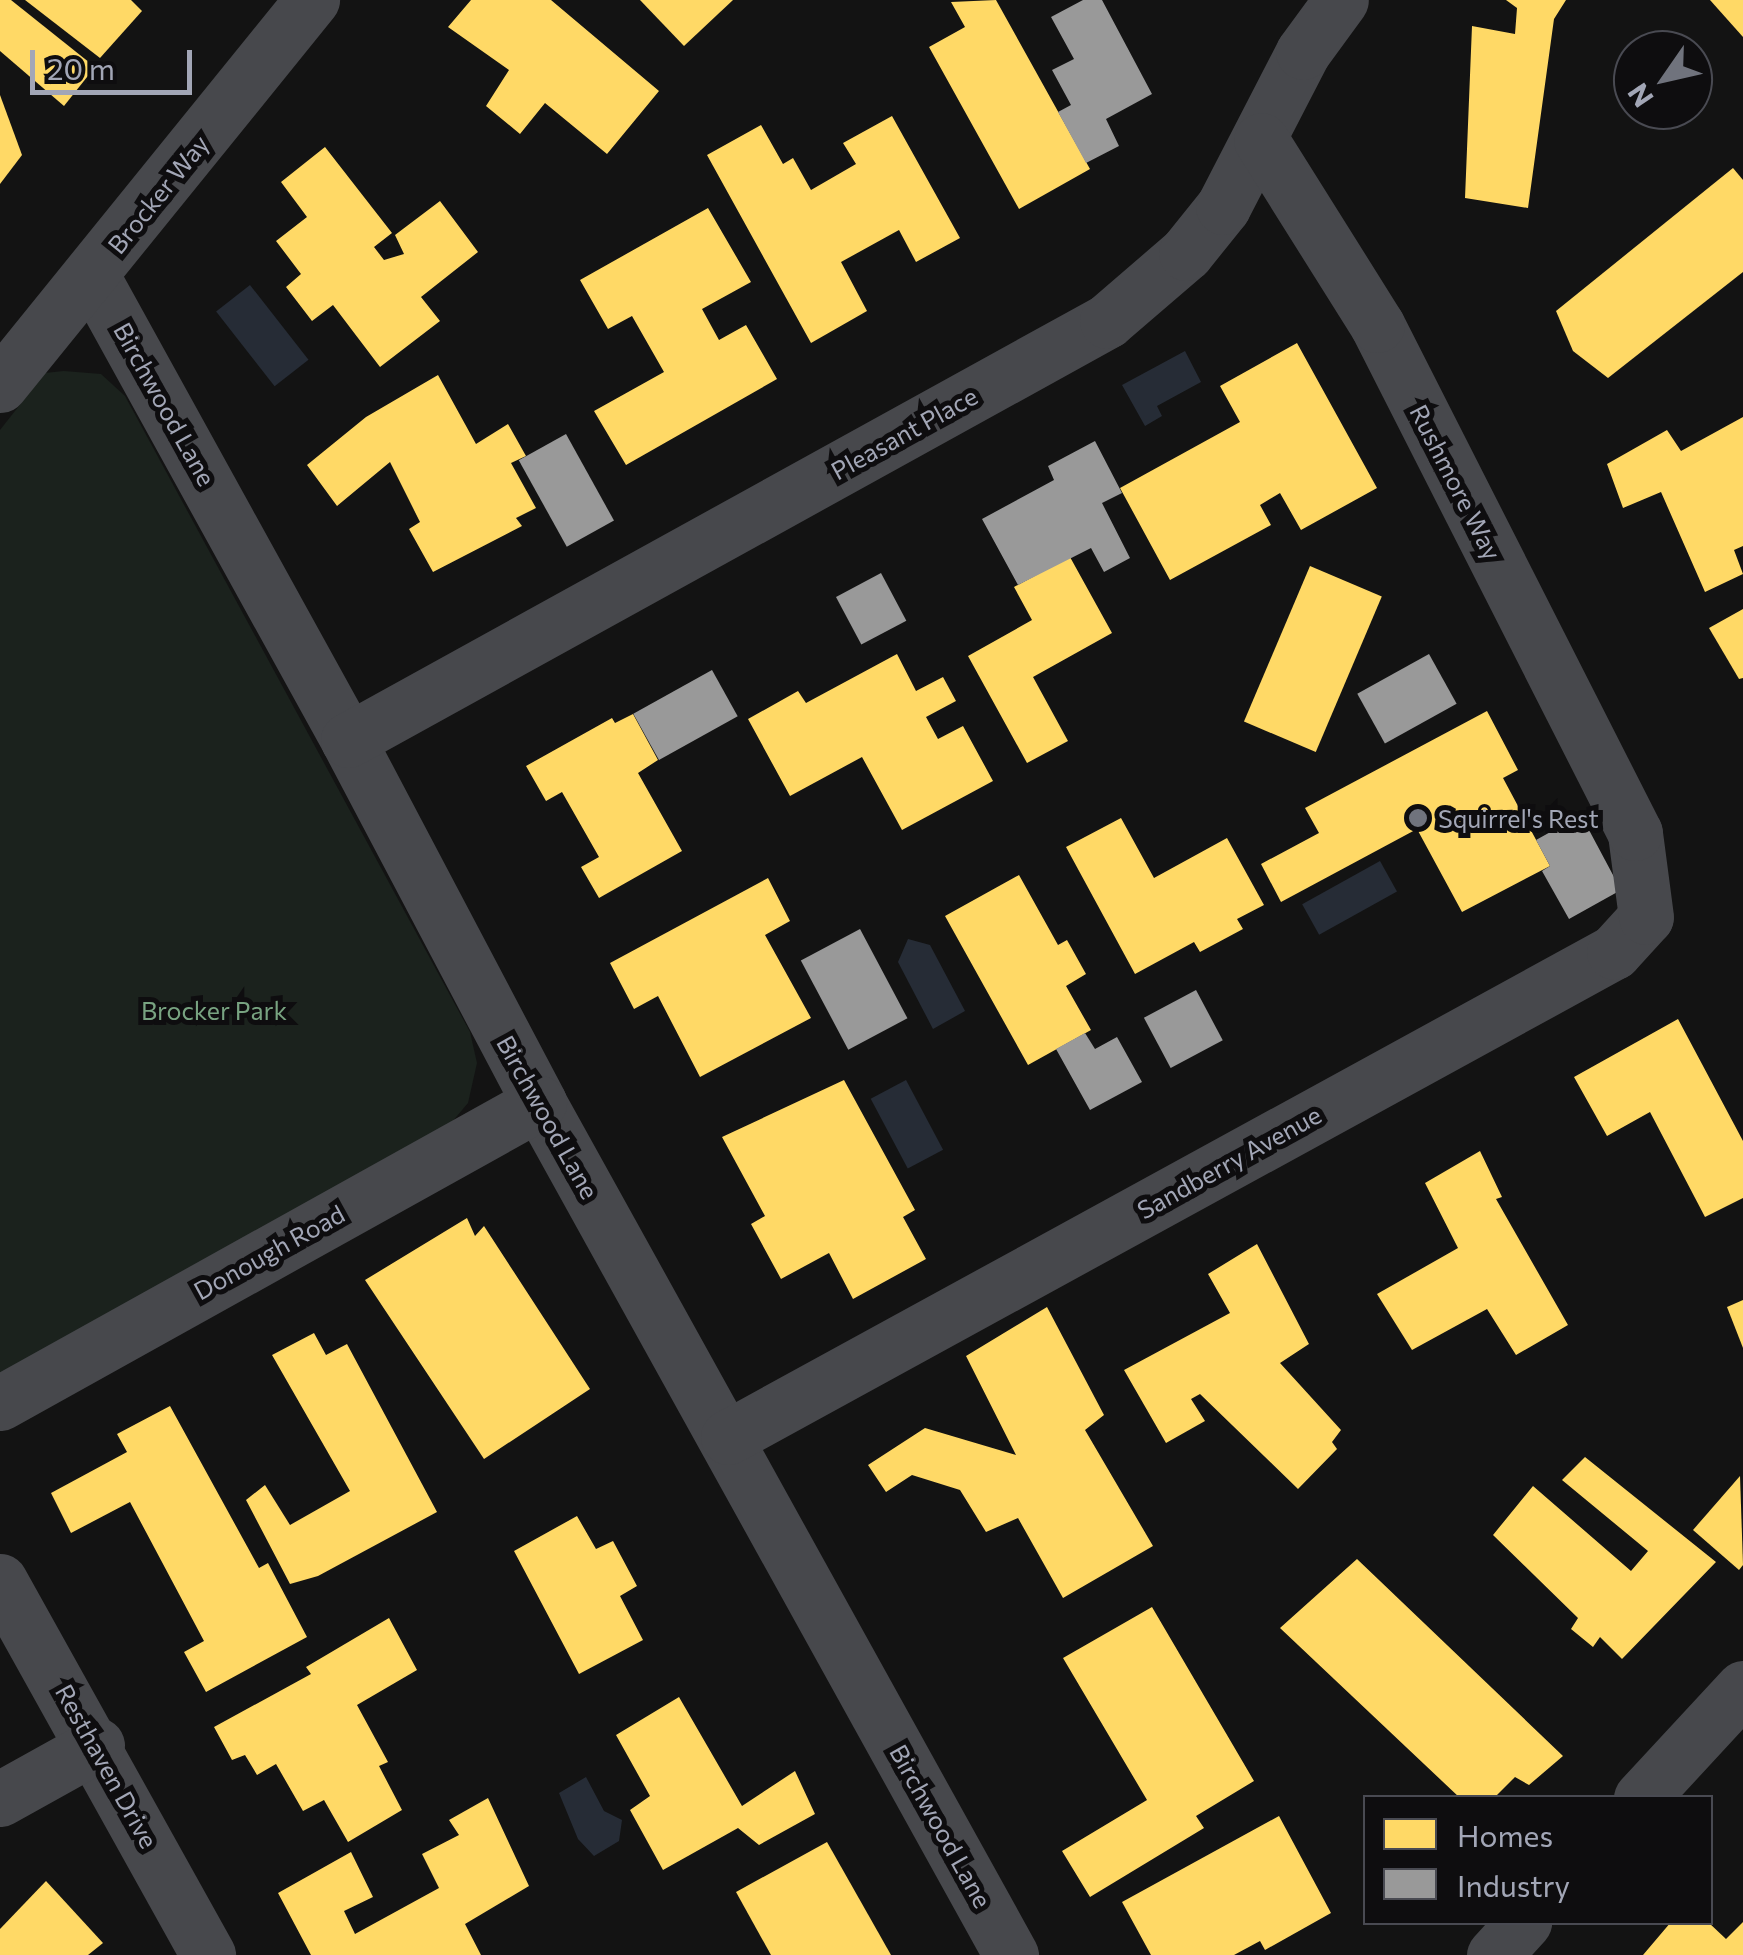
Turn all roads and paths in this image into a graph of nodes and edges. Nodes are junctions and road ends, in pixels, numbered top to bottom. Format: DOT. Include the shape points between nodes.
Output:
graph roads {
  1 [pos="312,0"];
  2 [pos="1342,0"];
  3 [pos="1260,140"];
  4 [pos="92,276"];
  5 [pos="0,385"];
  6 [pos="348,740"];
  7 [pos="1635,833"];
  8 [pos="539,1103"];
  9 [pos="0,1403"];
  10 [pos="728,1437"];
  11 [pos="0,1580"];
  12 [pos="1743,1688"];
  13 [pos="97,1745"];
  14 [pos="1643,1795"];
  15 [pos="0,1800"];
  16 [pos="1521,1925"];
  17 [pos="208,1955"];
  18 [pos="1011,1955"];
  19 [pos="1494,1955"];
  1 -- 4 [label="street, Brocker Way"];
  2 -- 3 [label="street, Pleasant Place" via="1302,52"];
  3 -- 6 [label="street, Pleasant Place" via="1223,208 1186,253 1108,321"];
  3 -- 7 [label="street, Rushmore Way" via="1377,325"];
  4 -- 5 [label="street, Brocker Way"];
  4 -- 6 [label="street, Birchwood Lane"];
  6 -- 8 [label="street, Birchwood Lane"];
  7 -- 10 [label="street, Sandberry Avenue" via="1646,917 1614,952"];
  8 -- 9 [label="street, Donough Road"];
  8 -- 10 [label="street, Birchwood Lane"];
  10 -- 18 [label="street, Birchwood Lane"];
  11 -- 13 [label="street, Resthaven Drive"];
  12 -- 14 [label="street"];
  13 -- 15 [label="street"];
  13 -- 17 [label="street, Resthaven Drive"];
  16 -- 19 [label="street"];
}
